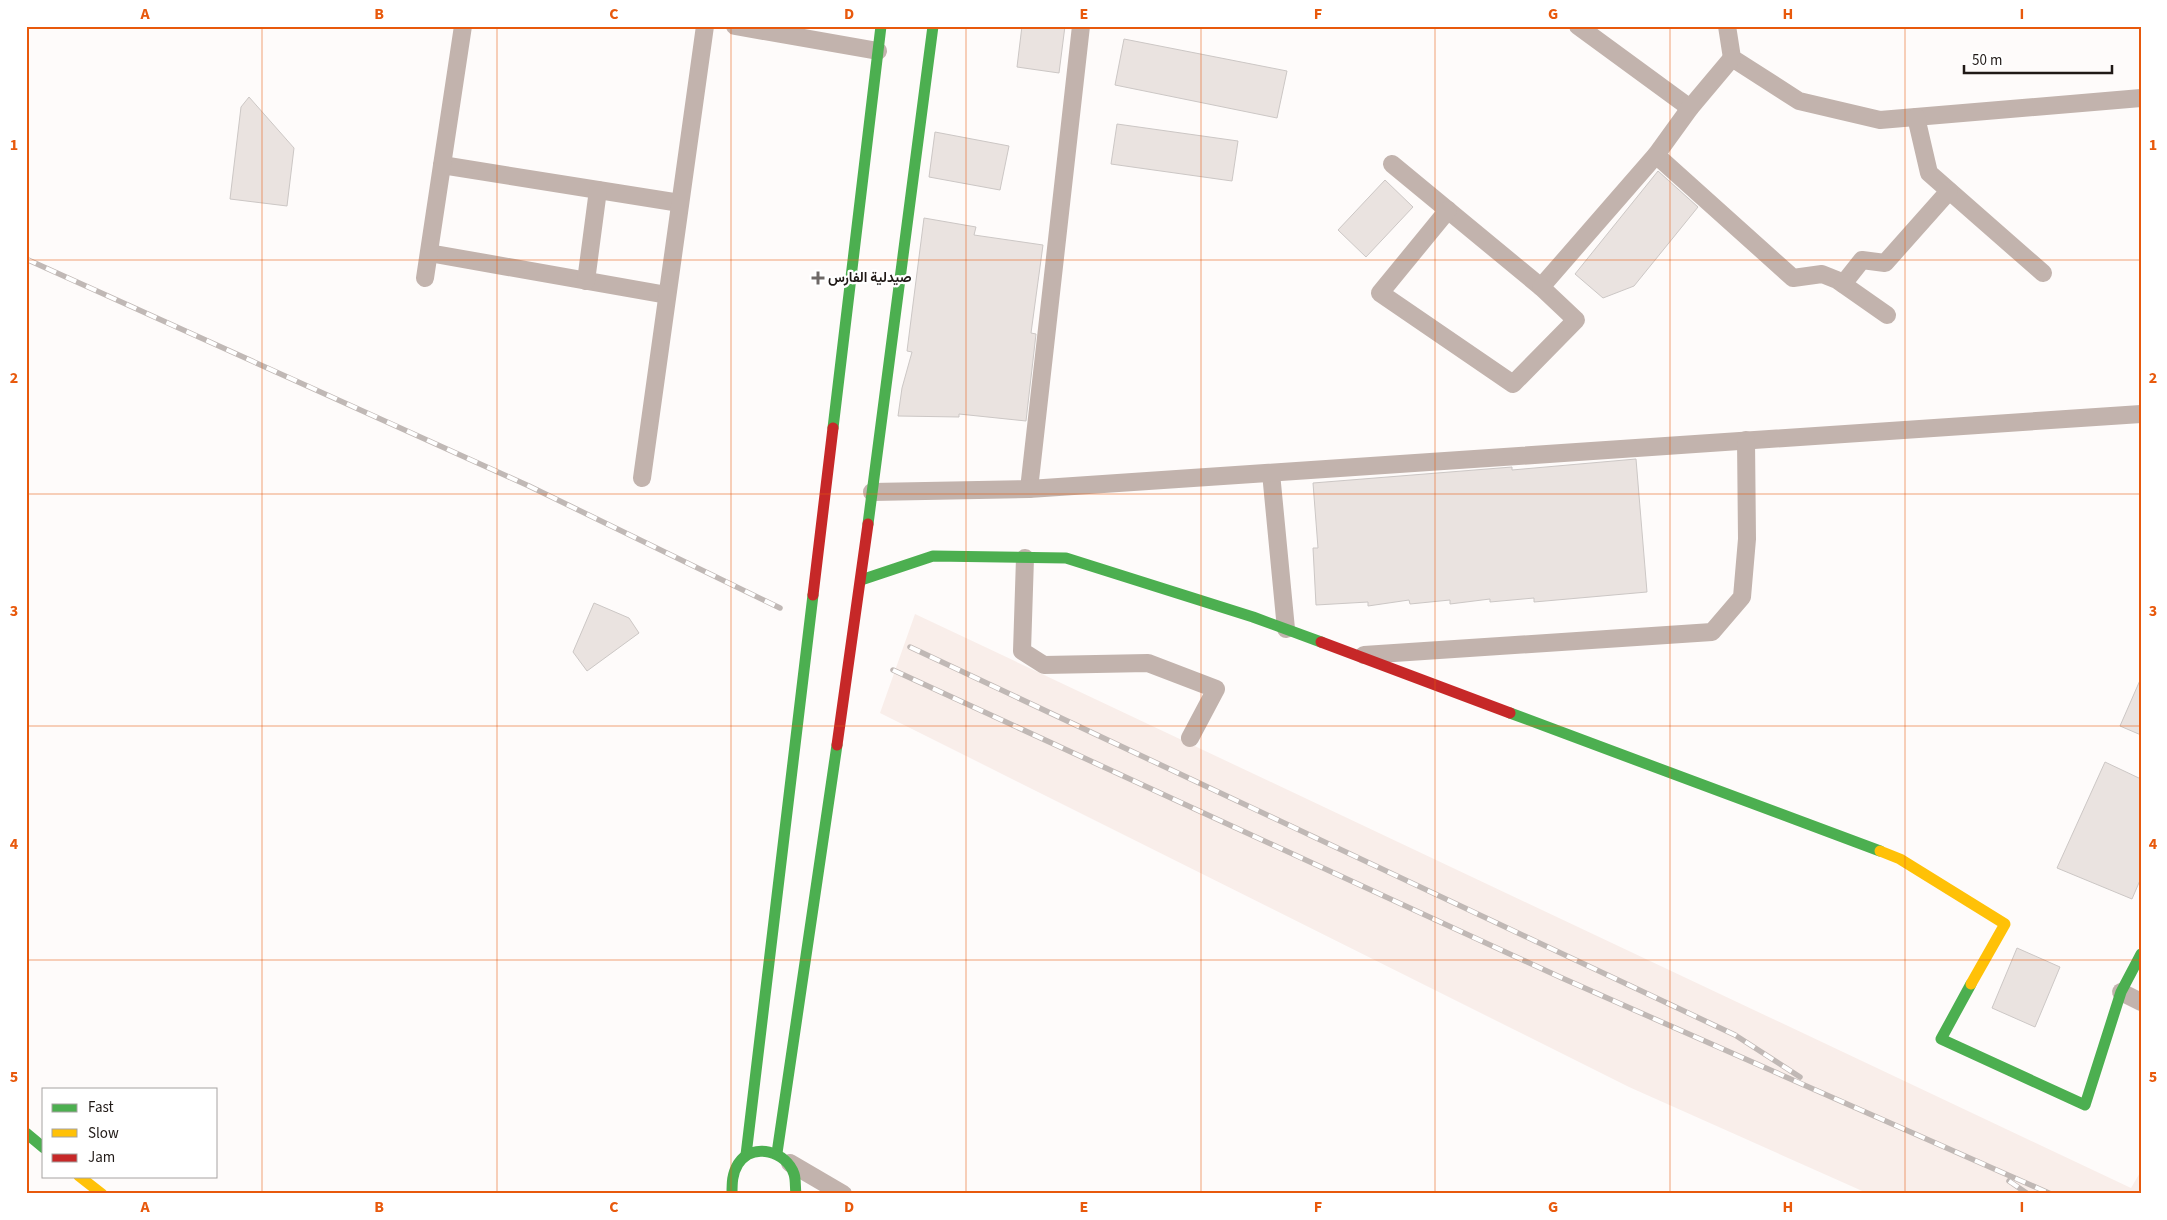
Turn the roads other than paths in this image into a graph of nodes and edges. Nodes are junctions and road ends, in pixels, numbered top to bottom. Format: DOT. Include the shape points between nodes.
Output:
graph roads {
  1 [pos="463,26"];
  2 [pos="705,26"];
  3 [pos="735,26"];
  4 [pos="881,26"];
  5 [pos="933,26"];
  6 [pos="1081,26"];
  7 [pos="1578,26"];
  8 [pos="1728,26"];
  9 [pos="878,51"];
  10 [pos="1732,58"];
  11 [pos="2141,98"];
  12 [pos="1690,108"];
  13 [pos="1916,117"];
  14 [pos="1656,155"];
  15 [pos="1392,164"];
  16 [pos="442,165"];
  17 [pos="598,190"];
  18 [pos="1949,191"];
  19 [pos="680,203"];
  20 [pos="1448,210"];
  21 [pos="429,253"];
  22 [pos="2043,274"];
  23 [pos="425,278"];
  24 [pos="586,281"];
  25 [pos="1843,284"];
  26 [pos="1541,288"];
  27 [pos="668,296"];
  28 [pos="1888,315"];
  29 [pos="2141,414"];
  30 [pos="1746,440"];
  31 [pos="1271,473"];
  32 [pos="642,478"];
  33 [pos="1029,489"];
  34 [pos="872,492"];
  35 [pos="1025,558"];
  36 [pos="861,580"];
  37 [pos="1286,629"];
  38 [pos="1356,656"];
  39 [pos="1190,738"];
  40 [pos="2141,954"];
  41 [pos="2122,992"];
  42 [pos="2141,1002"];
  43 [pos="26,1134"];
  44 [pos="42,1146"];
  45 [pos="746,1155"];
  46 [pos="783,1158"];
  47 [pos="82,1178"];
  48 [pos="102,1194"];
  49 [pos="732,1194"];
  50 [pos="796,1194"];
  51 [pos="843,1194"];
  1 -- 16 [label="street"];
  2 -- 19 [label="street"];
  3 -- 9 [label="street"];
  4 -- 9 [label="main road"];
  5 -- 34 [label="main road"];
  6 -- 33 [label="street"];
  7 -- 12 [label="street"];
  8 -- 10 [label="street"];
  9 -- 45 [label="main road"];
  10 -- 12 [label="street"];
  10 -- 13 [label="street" via="1799,101 1880,120"];
  11 -- 13 [label="street"];
  12 -- 14 [label="street"];
  13 -- 18 [label="street" via="1929,173"];
  14 -- 25 [label="street" via="1793,278 1822,274"];
  14 -- 26 [label="street"];
  15 -- 20 [label="street"];
  16 -- 17 [label="street"];
  16 -- 21 [label="street"];
  17 -- 19 [label="street"];
  17 -- 24 [label="street"];
  18 -- 22 [label="street"];
  18 -- 25 [label="street" via="1885,263 1862,260"];
  19 -- 27 [label="street"];
  20 -- 26 [label="street"];
  20 -- 26 [label="street" via="1380,293 1513,384 1576,320"];
  21 -- 23 [label="street"];
  21 -- 24 [label="street"];
  24 -- 27 [label="street"];
  25 -- 28 [label="street"];
  27 -- 32 [label="street"];
  29 -- 30 [label="street"];
  30 -- 31 [label="street"];
  30 -- 38 [label="street" via="1747,539 1742,597 1712,632"];
  31 -- 33 [label="street"];
  31 -- 37 [label="street"];
  33 -- 34 [label="street"];
  34 -- 36 [label="main road"];
  35 -- 36 [label="main road" via="933,556"];
  35 -- 37 [label="main road" via="1066,558"];
  35 -- 39 [label="street" via="1022,651 1044,665 1148,662 1216,689"];
  36 -- 46 [label="main road"];
  37 -- 38 [label="main road"];
  38 -- 41 [label="main road" via="1900,859 2005,924 1941,1039 2086,1105"];
  40 -- 41 [label="main road"];
  41 -- 42 [label="street"];
  43 -- 44 [label="main road"];
  45 -- 46 [label="main road" via="761,1150"];
  45 -- 49 [label="main road" via="735,1166 730,1181"];
  46 -- 50 [label="main road" via="797,1177"];
  46 -- 51 [label="street"];
  47 -- 48 [label="main road"];
}
